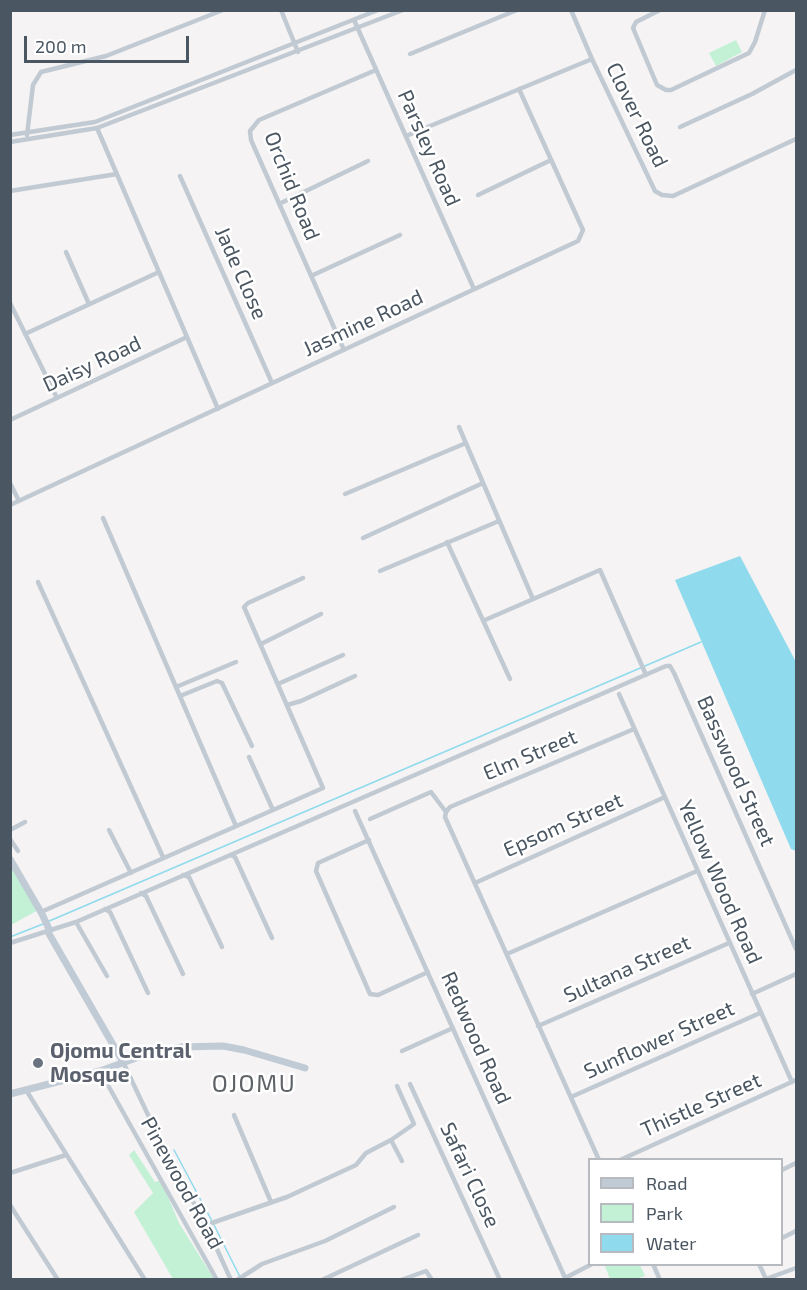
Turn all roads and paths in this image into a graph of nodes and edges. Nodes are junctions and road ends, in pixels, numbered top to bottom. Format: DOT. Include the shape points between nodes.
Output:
graph roads {
  1 [pos="223,10"];
  2 [pos="281,10"];
  3 [pos="378,10"];
  4 [pos="403,10"];
  5 [pos="517,10"];
  6 [pos="571,10"];
  7 [pos="660,10"];
  8 [pos="765,10"];
  9 [pos="354,20"];
  10 [pos="358,28"];
  11 [pos="294,44"];
  12 [pos="298,52"];
  13 [pos="410,54"];
  14 [pos="592,59"];
  15 [pos="376,70"];
  16 [pos="796,70"];
  17 [pos="519,89"];
  18 [pos="95,122"];
  19 [pos="98,128"];
  20 [pos="680,128"];
  21 [pos="28,132"];
  22 [pos="10,135"];
  23 [pos="406,136"];
  24 [pos="796,139"];
  25 [pos="27,140"];
  26 [pos="10,142"];
  27 [pos="551,160"];
  28 [pos="368,161"];
  29 [pos="117,174"];
  30 [pos="180,176"];
  31 [pos="10,191"];
  32 [pos="478,195"];
  33 [pos="279,204"];
  34 [pos="400,235"];
  35 [pos="66,252"];
  36 [pos="159,272"];
  37 [pos="311,276"];
  38 [pos="474,289"];
  39 [pos="10,303"];
  40 [pos="89,304"];
  41 [pos="25,334"];
  42 [pos="187,338"];
  43 [pos="344,350"];
  44 [pos="272,383"];
  45 [pos="57,398"];
  46 [pos="218,409"];
  47 [pos="10,420"];
  48 [pos="459,428"];
  49 [pos="466,443"];
  50 [pos="10,483"];
  51 [pos="483,483"];
  52 [pos="345,494"];
  53 [pos="19,501"];
  54 [pos="10,505"];
  55 [pos="103,518"];
  56 [pos="499,521"];
  57 [pos="363,538"];
  58 [pos="447,542"];
  59 [pos="380,571"];
  60 [pos="303,578"];
  61 [pos="38,582"];
  62 [pos="533,600"];
  63 [pos="321,614"];
  64 [pos="485,620"];
  65 [pos="261,644"];
  66 [pos="343,655"];
  67 [pos="236,662"];
  68 [pos="645,673"];
  69 [pos="355,676"];
  70 [pos="510,679"];
  71 [pos="278,684"];
  72 [pos="176,687"];
  73 [pos="619,694"];
  74 [pos="180,696"];
  75 [pos="287,705"];
  76 [pos="634,729"];
  77 [pos="252,746"];
  78 [pos="249,757"];
  79 [pos="664,797"];
  80 [pos="273,810"];
  81 [pos="355,811"];
  82 [pos="446,814"];
  83 [pos="370,819"];
  84 [pos="25,822"];
  85 [pos="236,826"];
  86 [pos="10,830"];
  87 [pos="109,830"];
  88 [pos="10,839"];
  89 [pos="369,840"];
  90 [pos="18,851"];
  91 [pos="230,855"];
  92 [pos="163,857"];
  93 [pos="10,859"];
  94 [pos="697,871"];
  95 [pos="131,873"];
  96 [pos="183,875"];
  97 [pos="475,884"];
  98 [pos="141,893"];
  99 [pos="105,909"];
  100 [pos="41,913"];
  101 [pos="76,922"];
  102 [pos="48,930"];
  103 [pos="272,938"];
  104 [pos="10,943"];
  105 [pos="729,943"];
  106 [pos="222,947"];
  107 [pos="796,949"];
  108 [pos="507,954"];
  109 [pos="428,972"];
  110 [pos="183,974"];
  111 [pos="796,974"];
  112 [pos="107,976"];
  113 [pos="148,993"];
  114 [pos="752,994"];
  115 [pos="760,1013"];
  116 [pos="538,1026"];
  117 [pos="453,1028"];
  118 [pos="402,1051"];
  119 [pos="123,1062"];
  120 [pos="305,1068"];
  121 [pos="100,1071"];
  122 [pos="794,1081"];
  123 [pos="410,1084"];
  124 [pos="397,1086"];
  125 [pos="26,1090"];
  126 [pos="10,1094"];
  127 [pos="571,1097"];
  128 [pos="234,1116"];
  129 [pos="391,1140"];
  130 [pos="66,1155"];
  131 [pos="598,1158"];
  132 [pos="624,1158"];
  133 [pos="402,1161"];
  134 [pos="10,1173"];
  135 [pos="271,1202"];
  136 [pos="10,1205"];
  137 [pos="394,1207"];
  138 [pos="206,1225"];
  139 [pos="418,1235"];
  140 [pos="589,1266"];
  141 [pos="654,1266"];
  142 [pos="796,1268"];
  143 [pos="240,1278"];
  144 [pos="566,1279"];
  145 [pos="764,1279"];
  146 [pos="58,1280"];
  147 [pos="145,1280"];
  148 [pos="217,1280"];
  149 [pos="231,1280"];
  150 [pos="322,1280"];
  151 [pos="401,1280"];
  152 [pos="432,1280"];
  153 [pos="500,1280"];
  154 [pos="660,1280"];
  1 -- 21 [label="street" via="106,56 41,72 33,84"];
  2 -- 11 [label="street"];
  3 -- 9 [label="street"];
  4 -- 10 [label="street"];
  5 -- 13 [label="street"];
  6 -- 14 [label="street, Clover Road"];
  7 -- 8 [label="street" via="636,22 633,28 657,85 666,90 749,53"];
  9 -- 10 [label="street, Parsley Road"];
  9 -- 11 [label="street"];
  10 -- 12 [label="street"];
  10 -- 15 [label="street, Parsley Road"];
  11 -- 12 [label="street"];
  11 -- 18 [label="street"];
  12 -- 19 [label="street"];
  14 -- 17 [label="street"];
  14 -- 24 [label="street, Clover Road" via="655,191 662,195 673,196"];
  15 -- 23 [label="street, Parsley Road"];
  15 -- 33 [label="street, Orchid Road" via="259,120 250,131 250,140"];
  16 -- 20 [label="street"];
  17 -- 23 [label="street"];
  17 -- 27 [label="street, Jasmine Road"];
  18 -- 19 [label="street"];
  18 -- 21 [label="street"];
  19 -- 25 [label="street"];
  19 -- 29 [label="street"];
  21 -- 22 [label="street"];
  21 -- 25 [label="street"];
  23 -- 38 [label="street, Parsley Road"];
  25 -- 26 [label="street"];
  27 -- 32 [label="street"];
  27 -- 38 [label="street, Jasmine Road" via="583,230 578,241"];
  28 -- 33 [label="street"];
  29 -- 31 [label="street"];
  29 -- 36 [label="street"];
  30 -- 44 [label="street, Jade Close"];
  33 -- 37 [label="street, Orchid Road"];
  34 -- 37 [label="street"];
  35 -- 40 [label="street"];
  36 -- 40 [label="street"];
  36 -- 42 [label="street"];
  37 -- 43 [label="street, Orchid Road"];
  38 -- 43 [label="street, Jasmine Road"];
  39 -- 41 [label="street"];
  40 -- 41 [label="street"];
  41 -- 45 [label="street"];
  42 -- 45 [label="street, Daisy Road"];
  42 -- 46 [label="street"];
  43 -- 44 [label="street, Jasmine Road"];
  44 -- 46 [label="street, Jasmine Road"];
  45 -- 47 [label="street, Daisy Road"];
  46 -- 53 [label="street, Jasmine Road"];
  48 -- 49 [label="street"];
  49 -- 51 [label="street"];
  49 -- 52 [label="street"];
  50 -- 53 [label="street"];
  51 -- 56 [label="street"];
  51 -- 57 [label="street"];
  53 -- 54 [label="street, Jasmine Road"];
  55 -- 72 [label="street"];
  56 -- 58 [label="street"];
  56 -- 62 [label="street"];
  58 -- 59 [label="street"];
  58 -- 64 [label="street"];
  60 -- 65 [label="street" via="244,607"];
  61 -- 92 [label="street"];
  62 -- 64 [label="street"];
  62 -- 68 [label="street" via="600,570"];
  63 -- 65 [label="street"];
  64 -- 70 [label="street"];
  65 -- 71 [label="street"];
  66 -- 71 [label="street"];
  67 -- 72 [label="street"];
  68 -- 91 [label="street"];
  68 -- 107 [label="street, Basswood Street" via="666,666 674,673"];
  69 -- 75 [label="street"];
  71 -- 75 [label="street"];
  72 -- 74 [label="street"];
  73 -- 76 [label="street, Yellow Wood Road"];
  74 -- 77 [label="street" via="217,681 222,683"];
  74 -- 85 [label="street"];
  75 -- 80 [label="street" via="323,788"];
  76 -- 79 [label="street, Yellow Wood Road"];
  76 -- 82 [label="street, Elm Street" via="450,807"];
  78 -- 80 [label="street"];
  79 -- 94 [label="street, Yellow Wood Road"];
  79 -- 97 [label="street, Epsom Street"];
  80 -- 85 [label="street"];
  81 -- 89 [label="street, Redwood Road"];
  82 -- 83 [label="street" via="431,792"];
  82 -- 97 [label="street"];
  84 -- 86 [label="street"];
  85 -- 92 [label="street"];
  87 -- 95 [label="street"];
  88 -- 90 [label="street"];
  89 -- 109 [label="street, Redwood Road"];
  89 -- 109 [label="street" via="318,864 316,872 370,994 378,995"];
  91 -- 96 [label="street"];
  91 -- 103 [label="street" via="235,857"];
  92 -- 95 [label="street"];
  93 -- 100 [label="street"];
  94 -- 105 [label="street, Yellow Wood Road"];
  94 -- 108 [label="street"];
  95 -- 100 [label="street"];
  96 -- 98 [label="street"];
  96 -- 106 [label="street" via="189,877"];
  97 -- 108 [label="street"];
  98 -- 99 [label="street"];
  98 -- 110 [label="street" via="146,896"];
  99 -- 101 [label="street"];
  99 -- 113 [label="street" via="110,912"];
  100 -- 102 [label="street"];
  101 -- 102 [label="street"];
  101 -- 112 [label="street"];
  102 -- 104 [label="street"];
  102 -- 119 [label="street"];
  105 -- 114 [label="street, Yellow Wood Road"];
  105 -- 116 [label="street, Sultana Street"];
  108 -- 116 [label="street"];
  109 -- 117 [label="street, Redwood Road"];
  111 -- 114 [label="street"];
  114 -- 115 [label="street, Yellow Wood Road"];
  115 -- 122 [label="street, Yellow Wood Road"];
  115 -- 127 [label="street, Sunflower Street"];
  116 -- 127 [label="street"];
  117 -- 118 [label="street"];
  117 -- 144 [label="street, Redwood Road"];
  119 -- 120 [label="street" via="181,1047 223,1046"];
  119 -- 121 [label="street"];
  119 -- 138 [label="street"];
  121 -- 125 [label="street"];
  121 -- 148 [label="street, Pinewood Road"];
  122 -- 132 [label="street, Thistle Street"];
  123 -- 153 [label="street, Safari Close"];
  124 -- 129 [label="street" via="414,1124"];
  125 -- 126 [label="street"];
  125 -- 130 [label="street"];
  127 -- 131 [label="street"];
  128 -- 135 [label="street"];
  129 -- 133 [label="street"];
  129 -- 135 [label="street" via="366,1153 356,1165"];
  130 -- 134 [label="street"];
  130 -- 147 [label="street"];
  135 -- 138 [label="street"];
  136 -- 146 [label="street"];
  137 -- 143 [label="street" via="347,1231 262,1264"];
  138 -- 149 [label="street"];
  139 -- 150 [label="street"];
  140 -- 144 [label="street"];
  141 -- 154 [label="street"];
  142 -- 145 [label="street"];
  151 -- 152 [label="street" via="426,1271"];
}
